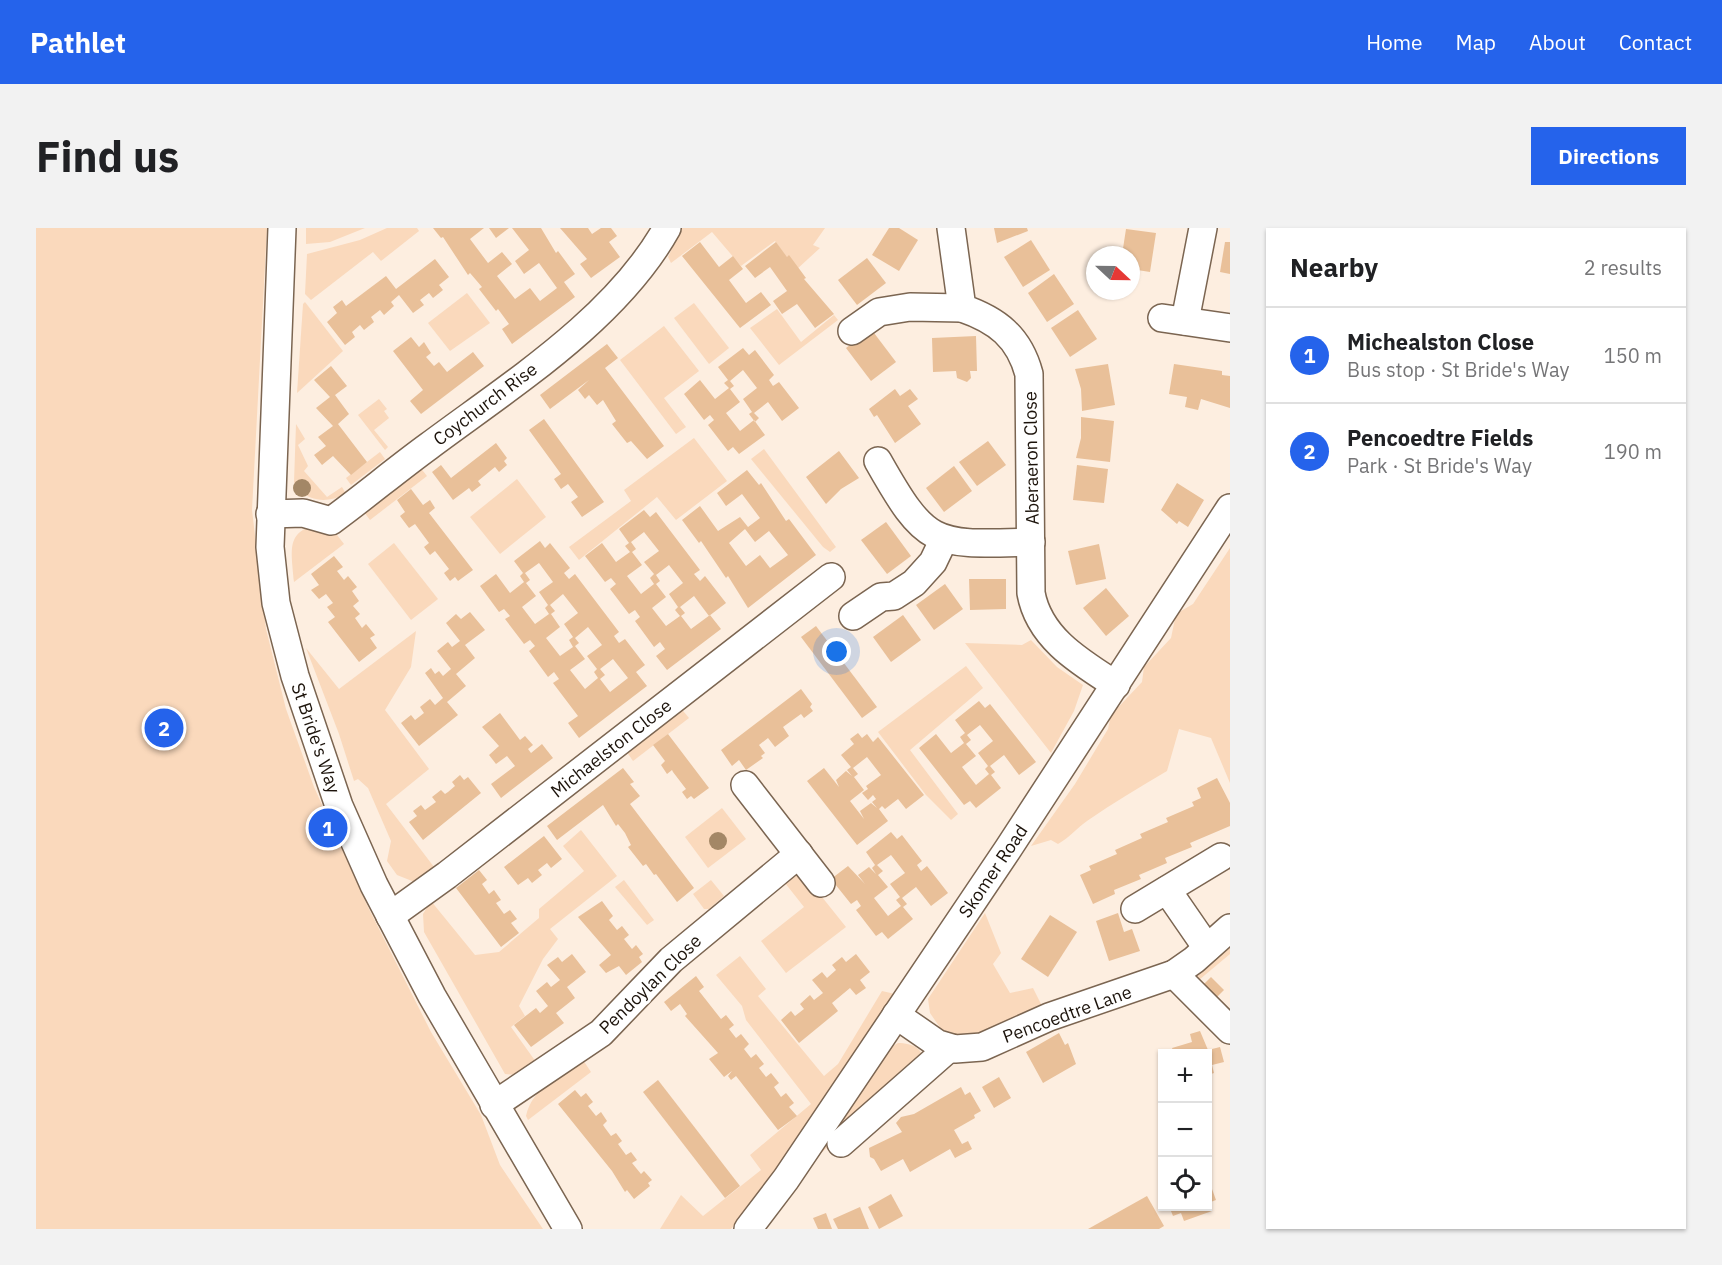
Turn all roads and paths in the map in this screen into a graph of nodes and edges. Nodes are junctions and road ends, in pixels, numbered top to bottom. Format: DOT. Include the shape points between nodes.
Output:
graph roads {
  1 [pos="282,228"];
  2 [pos="667,228"];
  3 [pos="951,228"];
  4 [pos="1203,228"];
  5 [pos="962,308"];
  6 [pos="1230,328"];
  7 [pos="852,331"];
  8 [pos="878,461"];
  9 [pos="1230,508"];
  10 [pos="270,514"];
  11 [pos="944,539"];
  12 [pos="1031,542"];
  13 [pos="831,577"];
  14 [pos="853,616"];
  15 [pos="1116,685"];
  16 [pos="745,785"];
  17 [pos="799,854"];
  18 [pos="1221,858"];
  19 [pos="821,883"];
  20 [pos="1167,890"];
  21 [pos="1136,909"];
  22 [pos="390,916"];
  23 [pos="1230,928"];
  24 [pos="1207,948"];
  25 [pos="1174,974"];
  26 [pos="896,1016"];
  27 [pos="1230,1030"];
  28 [pos="949,1047"];
  29 [pos="494,1105"];
  30 [pos="841,1143"];
  31 [pos="568,1229"];
  32 [pos="748,1229"];
  1 -- 10 [label="street, St Bride's Way"];
  2 -- 10 [label="street, Coychurch Rise" via="651,257 609,304 475,414 331,521 303,513"];
  3 -- 5 [label="street"];
  4 -- 6 [label="street" via="1173,319"];
  5 -- 7 [label="street" via="910,307 879,312"];
  5 -- 12 [label="street, Aberaeron Close" via="996,322 1008,332 1025,358 1031,393"];
  8 -- 11 [label="street" via="914,519 923,529"];
  9 -- 15 [label="street, Skomer Road"];
  10 -- 22 [label="street, St Bride's Way" via="273,588 295,676 339,806"];
  11 -- 12 [label="street" via="962,543"];
  11 -- 14 [label="street" via="933,562 914,583 894,596 881,597"];
  12 -- 15 [label="street, Aberaeron Close" via="1031,594 1038,619 1062,646"];
  13 -- 22 [label="street, Michaelston Close"];
  15 -- 26 [label="street, Skomer Road"];
  16 -- 17 [label="street"];
  17 -- 19 [label="street"];
  17 -- 29 [label="street, Pendoylan Close" via="671,960 601,1033"];
  18 -- 20 [label="street"];
  20 -- 21 [label="street"];
  20 -- 24 [label="street"];
  22 -- 29 [label="street, St Bride's Way"];
  23 -- 24 [label="street, Pencoedtre Lane"];
  24 -- 25 [label="street, Pencoedtre Lane"];
  25 -- 27 [label="street"];
  25 -- 28 [label="street, Pencoedtre Lane" via="1049,1017 982,1047"];
  26 -- 28 [label="street, Pencoedtre Lane"];
  26 -- 32 [label="street, Skomer Road"];
  28 -- 30 [label="street"];
  29 -- 31 [label="street, St Bride's Way"];
}
